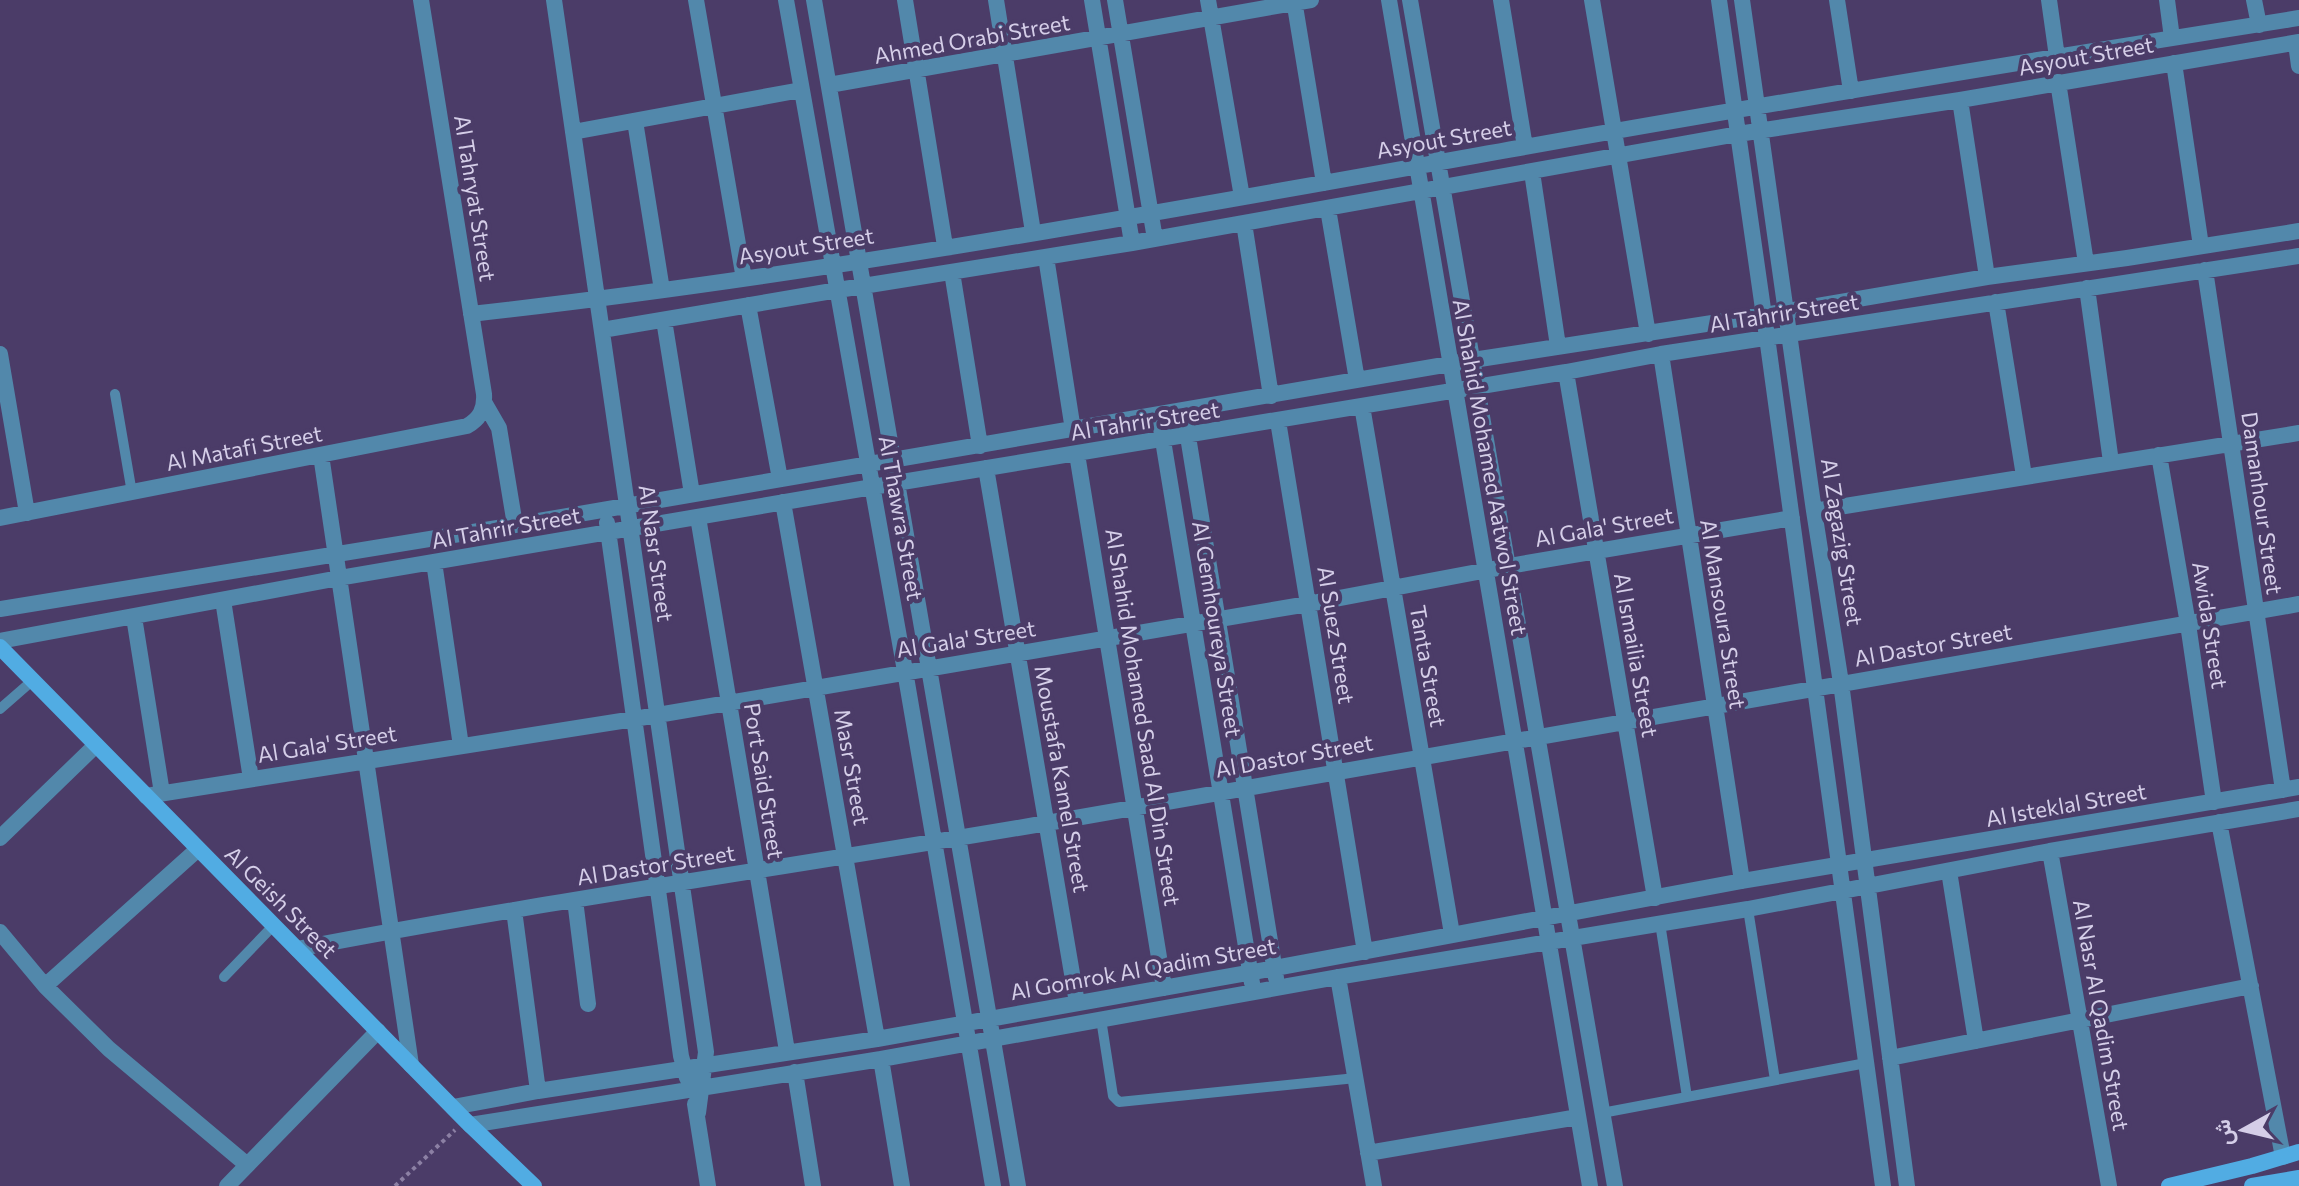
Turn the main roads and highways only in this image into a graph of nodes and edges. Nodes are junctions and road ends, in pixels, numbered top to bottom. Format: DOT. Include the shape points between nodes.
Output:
graph roads {
  1 [pos="0,644"];
  2 [pos="2291,1154"];
  3 [pos="2299,1178"];
  4 [pos="534,1186"];
  5 [pos="2169,1186"];
  6 [pos="2252,1186"];
  1 -- 4 [label="main road, Al Geish Street" via="96,745 154,794 198,849"];
  2 -- 5 [label="main road"];
  3 -- 6 [label="main road"];
}
